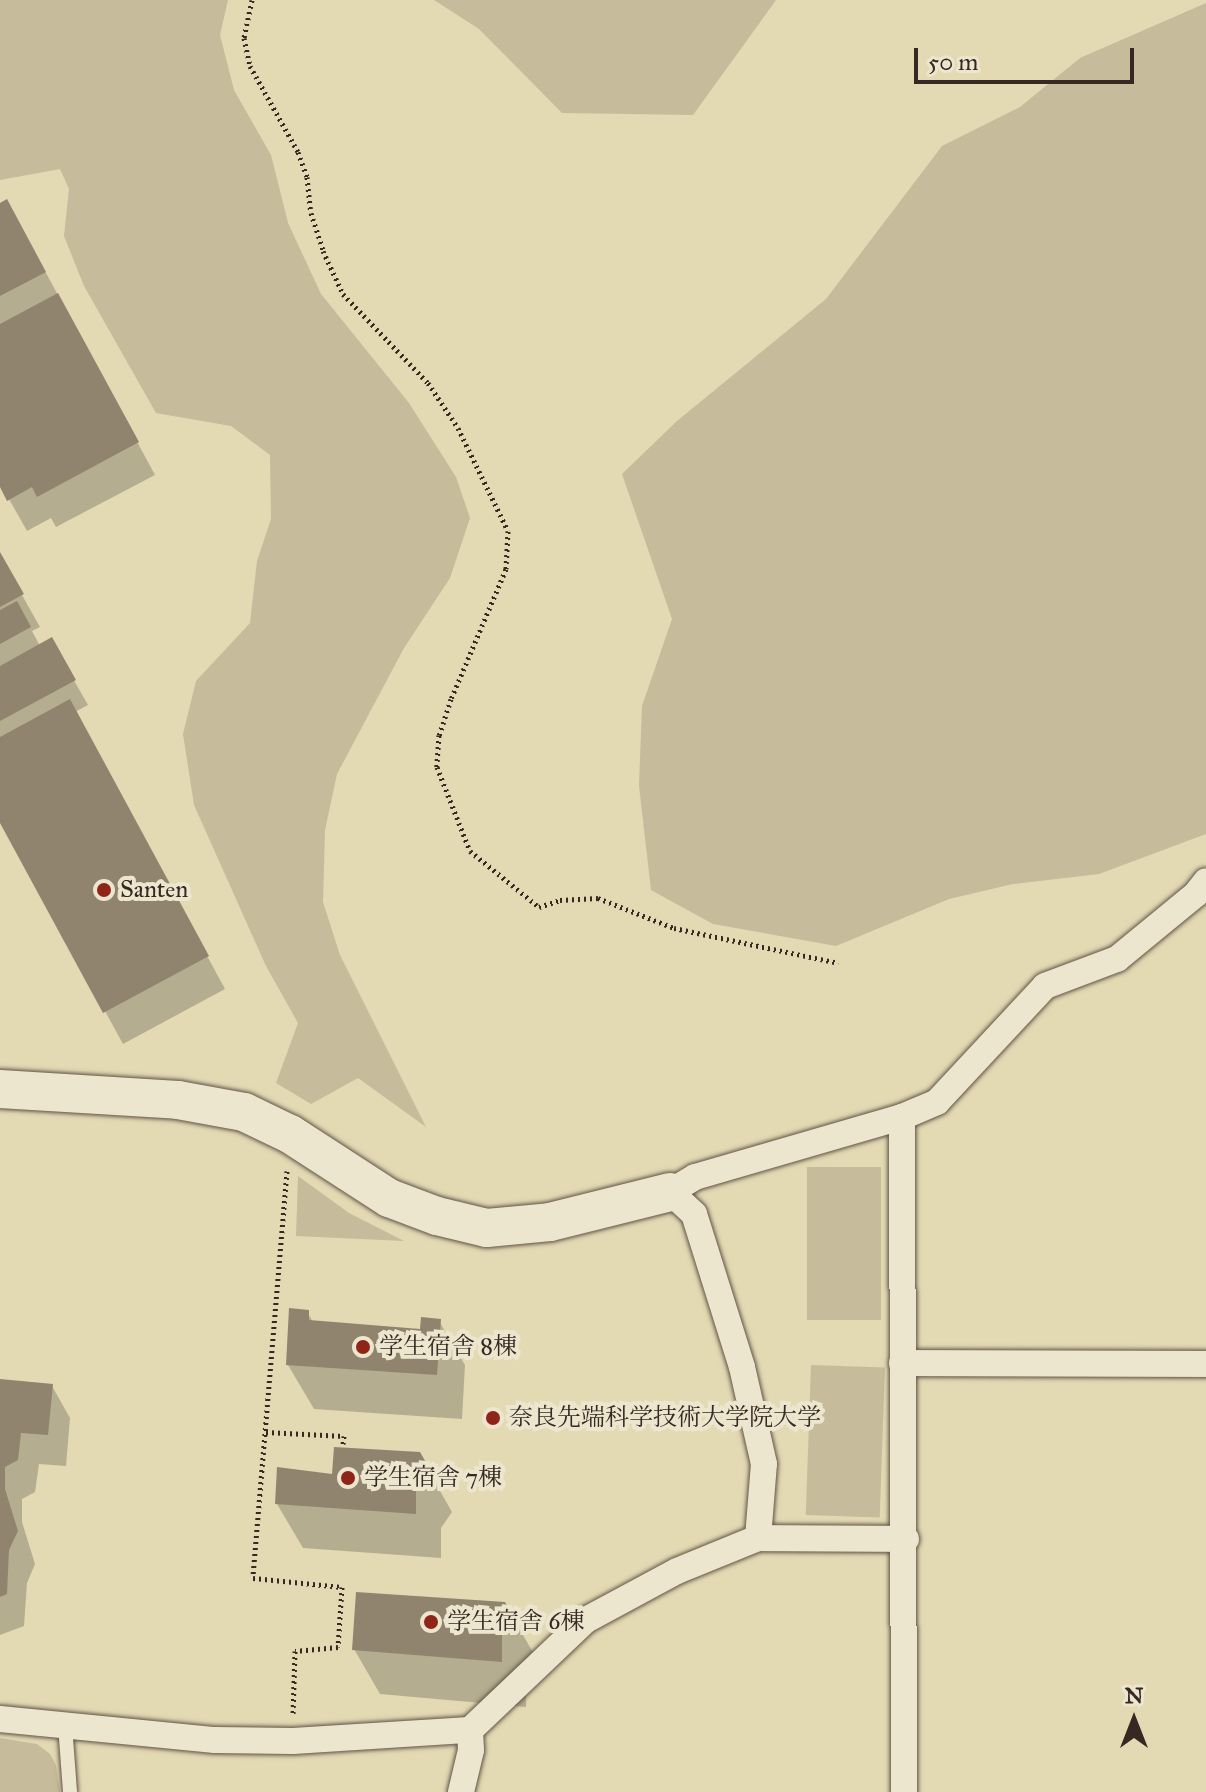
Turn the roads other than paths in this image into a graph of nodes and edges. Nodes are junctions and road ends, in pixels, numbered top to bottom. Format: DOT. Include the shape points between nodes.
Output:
graph roads {
  1 [pos="1206,881"];
  2 [pos="0,1089"];
  3 [pos="902,1117"];
  4 [pos="670,1192"];
  5 [pos="902,1363"];
  6 [pos="1206,1364"];
  7 [pos="758,1538"];
  8 [pos="906,1539"];
  9 [pos="0,1719"];
  10 [pos="65,1725"];
  11 [pos="470,1730"];
  12 [pos="70,1792"];
  13 [pos="461,1792"];
  14 [pos="904,1792"];
  1 -- 3 [label="street" via="1117,959 1045,986 937,1102"];
  2 -- 4 [label="street" via="178,1100 244,1112 290,1134 389,1198 487,1228 578,1216"];
  3 -- 4 [label="street" via="709,1173"];
  3 -- 5 [label="street"];
  4 -- 7 [label="street" via="694,1214 742,1367 764,1464"];
  5 -- 6 [label="street"];
  5 -- 8 [label="street"];
  7 -- 8 [label="street"];
  7 -- 11 [label="street" via="677,1571 586,1620"];
  8 -- 14 [label="street"];
  9 -- 10 [label="street"];
  10 -- 11 [label="street" via="215,1740 293,1741"];
  10 -- 12 [label="lane"];
  11 -- 13 [label="street"];
}
